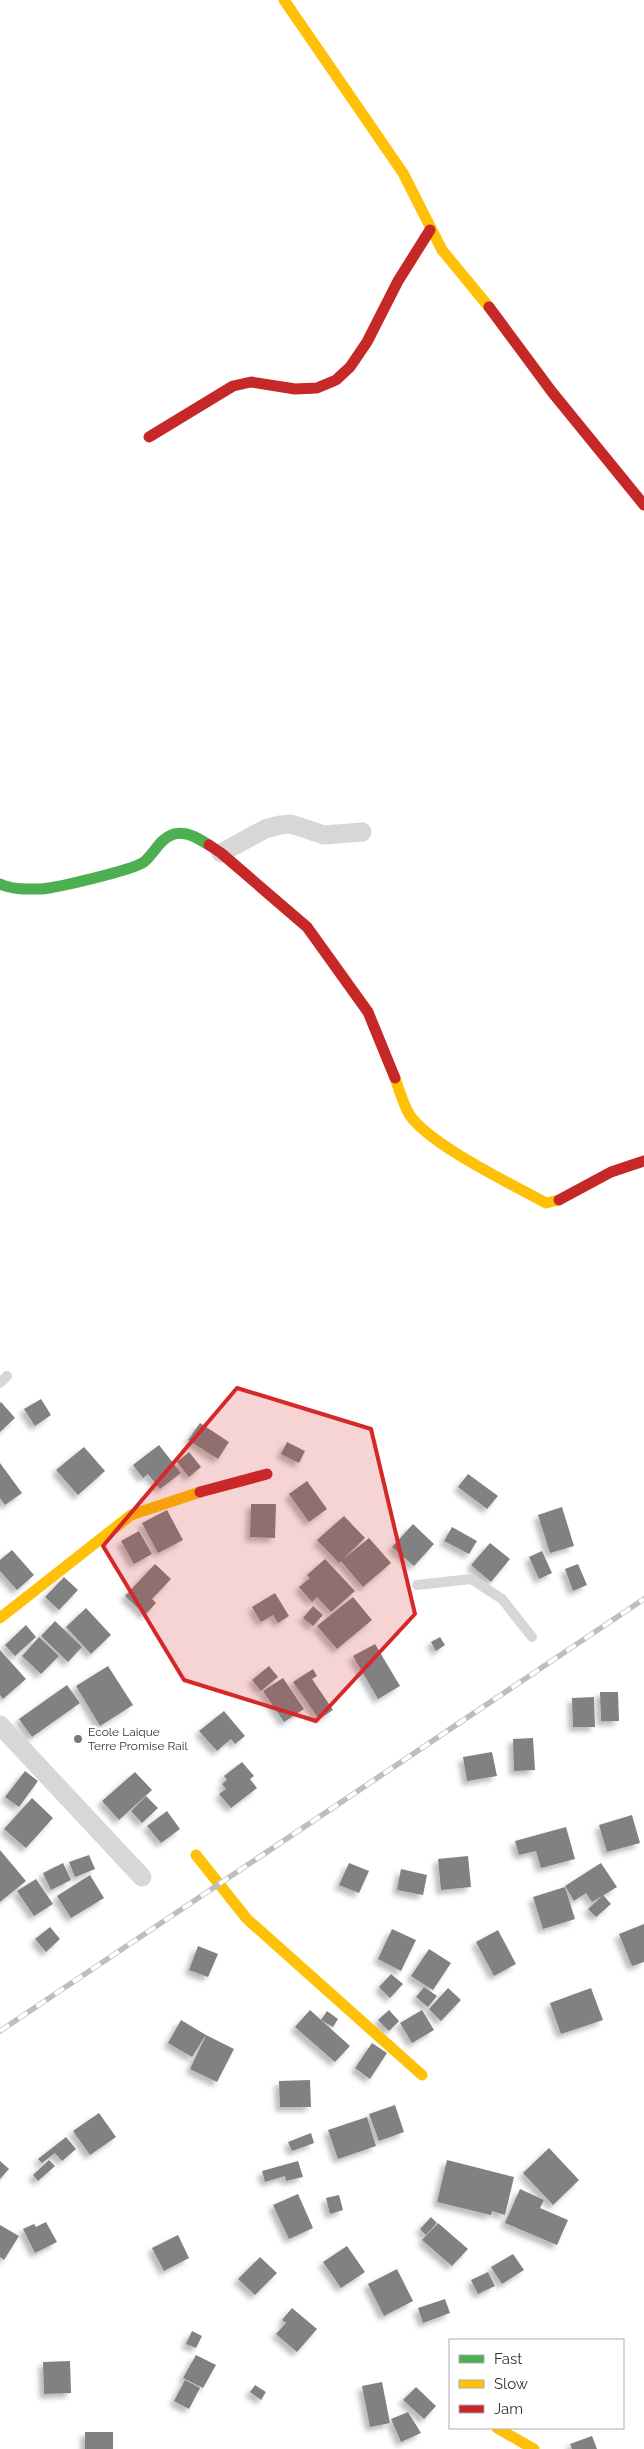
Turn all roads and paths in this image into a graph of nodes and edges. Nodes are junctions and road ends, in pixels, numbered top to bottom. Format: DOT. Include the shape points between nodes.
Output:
graph roads {
  1 [pos="284,0"];
  2 [pos="430,230"];
  3 [pos="149,438"];
  4 [pos="644,505"];
  5 [pos="362,832"];
  6 [pos="221,854"];
  7 [pos="0,884"];
  8 [pos="644,1161"];
  9 [pos="267,1474"];
  10 [pos="417,1586"];
  11 [pos="0,1618"];
  12 [pos="532,1637"];
  13 [pos="0,1725"];
  14 [pos="196,1856"];
  15 [pos="142,1878"];
  16 [pos="422,2075"];
  17 [pos="499,2429"];
  18 [pos="534,2449"];
  1 -- 2 [label="street" via="403,174"];
  2 -- 3 [label="street" via="398,281 367,342 350,367 336,380 318,388 303,389 251,382 233,386"];
  2 -- 4 [label="street" via="552,392"];
  5 -- 6 [label="street" via="324,835 291,824 280,825 265,829"];
  6 -- 7 [label="street" via="193,835 175,834 161,842 144,862 127,870 43,889 8,888"];
  6 -- 8 [label="street" via="307,927 318,942 368,1012 409,1113 420,1128 478,1166 546,1203 557,1202 611,1172"];
  9 -- 11 [label="street" via="131,1515"];
  10 -- 12 [label="lane" via="471,1580 502,1599"];
  13 -- 15 [label="street"];
  14 -- 16 [label="street" via="247,1919"];
  17 -- 18 [label="street"];
}
